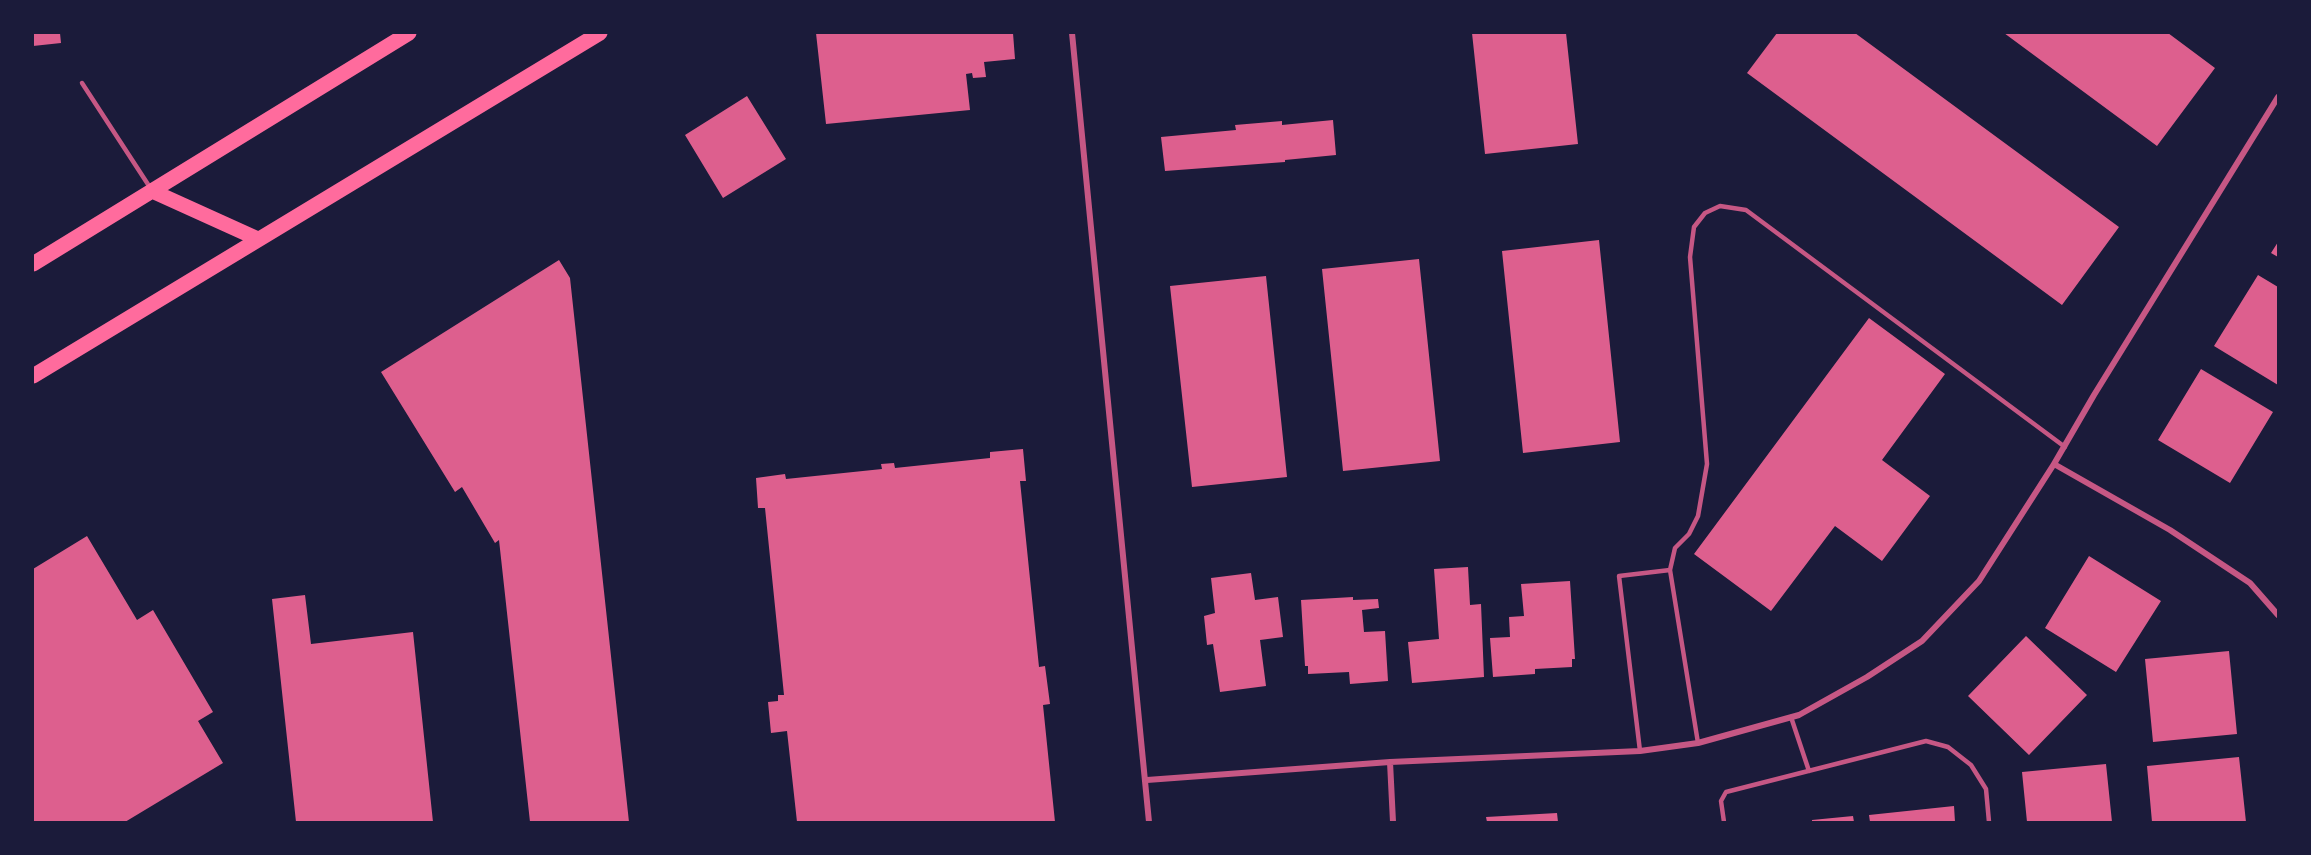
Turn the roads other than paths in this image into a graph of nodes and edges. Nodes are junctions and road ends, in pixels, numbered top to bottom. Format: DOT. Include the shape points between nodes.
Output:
graph roads {
  1 [pos="409,33"];
  2 [pos="600,33"];
  3 [pos="1072,33"];
  4 [pos="82,83"];
  5 [pos="2278,97"];
  6 [pos="152,190"];
  7 [pos="258,239"];
  8 [pos="33,264"];
  9 [pos="33,376"];
  10 [pos="2065,447"];
  11 [pos="2054,464"];
  12 [pos="1670,570"];
  13 [pos="2278,615"];
  14 [pos="1791,717"];
  15 [pos="1698,743"];
  16 [pos="1640,751"];
  17 [pos="1390,762"];
  18 [pos="1809,771"];
  19 [pos="1147,780"];
  20 [pos="1149,822"];
  21 [pos="1393,822"];
  22 [pos="1724,822"];
  23 [pos="1989,822"];
  1 -- 6 [label="main road"];
  2 -- 7 [label="main road"];
  3 -- 19 [label="street"];
  4 -- 6 [label="lane"];
  5 -- 10 [label="street"];
  6 -- 7 [label="main road"];
  6 -- 8 [label="main road"];
  7 -- 9 [label="main road"];
  10 -- 11 [label="street"];
  10 -- 12 [label="lane" via="1746,210 1720,206 1705,213 1694,227 1690,257 1707,464 1698,516 1689,534 1675,548"];
  11 -- 13 [label="street" via="2170,530 2250,583"];
  11 -- 14 [label="street" via="1979,581 1922,641 1867,677"];
  12 -- 15 [label="lane"];
  12 -- 16 [label="lane" via="1619,576"];
  14 -- 15 [label="street"];
  14 -- 18 [label="lane"];
  15 -- 16 [label="street"];
  16 -- 17 [label="street"];
  17 -- 19 [label="street"];
  17 -- 21 [label="street"];
  18 -- 22 [label="lane" via="1726,792 1721,801"];
  18 -- 23 [label="lane" via="1926,741 1948,747 1971,765 1986,789"];
  19 -- 20 [label="street"];
}
